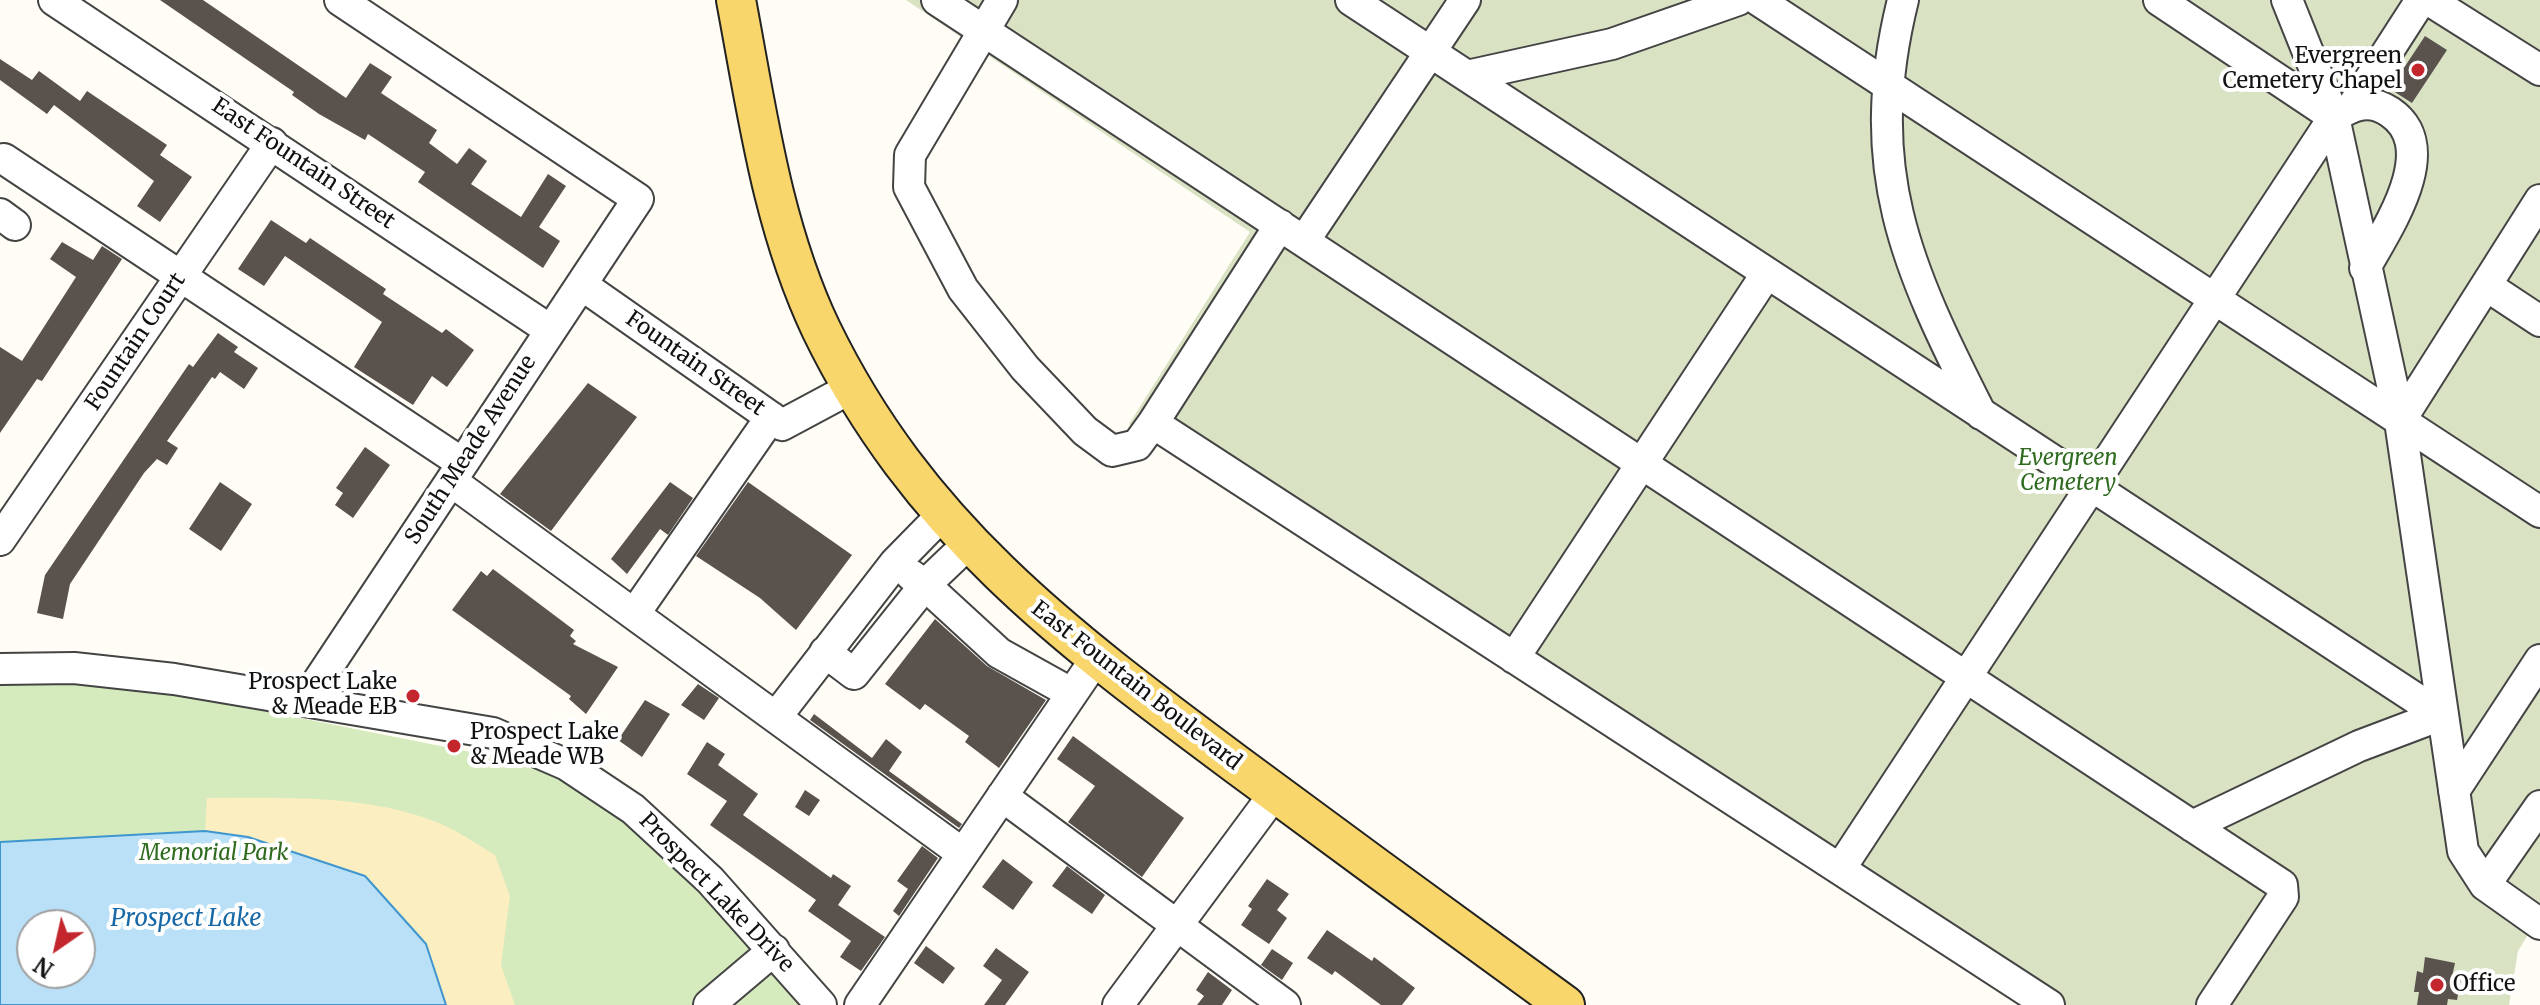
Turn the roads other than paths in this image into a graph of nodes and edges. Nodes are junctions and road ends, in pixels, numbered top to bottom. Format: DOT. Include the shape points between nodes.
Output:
graph roads {
  1 [pos="54,0"];
  2 [pos="340,0"];
  3 [pos="736,0"];
  4 [pos="937,0"];
  5 [pos="1002,0"];
  6 [pos="1351,0"];
  7 [pos="1465,0"];
  8 [pos="1738,0"];
  9 [pos="1758,0"];
  10 [pos="1903,0"];
  11 [pos="2159,0"];
  12 [pos="2287,0"];
  13 [pos="2421,0"];
  14 [pos="2429,0"];
  15 [pos="982,29"];
  16 [pos="1431,52"];
  17 [pos="2540,70"];
  18 [pos="1467,76"];
  19 [pos="1887,84"];
  20 [pos="2344,110"];
  21 [pos="272,143"];
  22 [pos="4,159"];
  23 [pos="2540,200"];
  24 [pos="1292,233"];
  25 [pos="2365,268"];
  26 [pos="1767,273"];
  27 [pos="181,276"];
  28 [pos="582,285"];
  29 [pos="2487,286"];
  30 [pos="2214,299"];
  31 [pos="2540,321"];
  32 [pos="550,330"];
  33 [pos="853,387"];
  34 [pos="1981,414"];
  35 [pos="771,417"];
  36 [pos="2400,421"];
  37 [pos="1153,423"];
  38 [pos="1641,464"];
  39 [pos="457,472"];
  40 [pos="2091,487"];
  41 [pos="2540,512"];
  42 [pos="943,514"];
  43 [pos="0,540"];
  44 [pos="969,543"];
  45 [pos="895,563"];
  46 [pos="925,585"];
  47 [pos="635,613"];
  48 [pos="825,652"];
  49 [pos="1514,658"];
  50 [pos="1095,660"];
  51 [pos="2540,660"];
  52 [pos="0,669"];
  53 [pos="1967,678"];
  54 [pos="1071,693"];
  55 [pos="305,701"];
  56 [pos="2441,715"];
  57 [pos="776,717"];
  58 [pos="2454,791"];
  59 [pos="1275,793"];
  60 [pos="1002,796"];
  61 [pos="2540,806"];
  62 [pos="2192,826"];
  63 [pos="962,853"];
  64 [pos="1840,869"];
  65 [pos="2485,885"];
  66 [pos="2540,924"];
  67 [pos="1178,925"];
  68 [pos="774,950"];
  69 [pos="709,1005"];
  70 [pos="821,1005"];
  71 [pos="860,1005"];
  72 [pos="1118,1005"];
  73 [pos="1285,1005"];
  74 [pos="1565,1005"];
  75 [pos="2049,1005"];
  76 [pos="2212,1005"];
  1 -- 21 [label="street, East Fountain Street"];
  2 -- 28 [label="street, South Meade Avenue" via="638,199"];
  3 -- 33 [label="main road, East Fountain Boulevard" via="772,190 789,248 820,327"];
  4 -- 15 [label="street"];
  5 -- 15 [label="street"];
  6 -- 16 [label="street"];
  7 -- 16 [label="street"];
  8 -- 18 [label="street" via="1612,44"];
  9 -- 19 [label="street"];
  10 -- 19 [label="street"];
  11 -- 20 [label="street"];
  12 -- 20 [label="street"];
  13 -- 20 [label="street"];
  14 -- 17 [label="street"];
  15 -- 24 [label="street"];
  15 -- 37 [label="street" via="910,155 909,187 963,289 1025,368 1085,431 1112,451 1137,445"];
  16 -- 18 [label="street"];
  16 -- 24 [label="street"];
  18 -- 26 [label="street"];
  19 -- 30 [label="street"];
  19 -- 34 [label="street" via="1891,185 1909,260"];
  20 -- 25 [label="street"];
  20 -- 25 [label="street" via="2379,104 2395,115 2412,156 2404,197"];
  20 -- 30 [label="street"];
  21 -- 27 [label="street, Fountain Court"];
  21 -- 32 [label="street, East Fountain Street"];
  22 -- 27 [label="street"];
  23 -- 29 [label="street"];
  24 -- 37 [label="street"];
  24 -- 38 [label="street"];
  25 -- 36 [label="street"];
  26 -- 34 [label="street"];
  26 -- 38 [label="street"];
  27 -- 39 [label="street"];
  27 -- 43 [label="street, Fountain Court"];
  28 -- 32 [label="street, South Meade Avenue"];
  28 -- 35 [label="street, Fountain Street"];
  29 -- 31 [label="street"];
  29 -- 36 [label="street"];
  30 -- 36 [label="street"];
  30 -- 40 [label="street"];
  32 -- 39 [label="street, South Meade Avenue"];
  33 -- 35 [label="street, Fountain Street" via="782,425"];
  33 -- 42 [label="main road, East Fountain Boulevard"];
  34 -- 40 [label="street"];
  35 -- 47 [label="street"];
  36 -- 41 [label="street"];
  36 -- 56 [label="street"];
  37 -- 49 [label="street"];
  38 -- 49 [label="street"];
  38 -- 53 [label="street"];
  39 -- 47 [label="street"];
  39 -- 55 [label="street, South Meade Avenue"];
  40 -- 53 [label="street"];
  40 -- 56 [label="street"];
  42 -- 44 [label="main road, East Fountain Boulevard"];
  42 -- 45 [label="street"];
  44 -- 46 [label="street"];
  44 -- 50 [label="main road, East Fountain Boulevard"];
  45 -- 46 [label="street"];
  45 -- 48 [label="street"];
  46 -- 48 [label="street" via="854,674"];
  46 -- 54 [label="street" via="999,653"];
  47 -- 57 [label="street"];
  48 -- 57 [label="street"];
  49 -- 64 [label="street"];
  50 -- 54 [label="street"];
  50 -- 59 [label="main road, East Fountain Boulevard"];
  51 -- 58 [label="street"];
  52 -- 55 [label="street, Prospect Lake Drive" via="74,668"];
  53 -- 62 [label="street"];
  53 -- 64 [label="street"];
  54 -- 60 [label="street"];
  55 -- 68 [label="street, Prospect Lake Drive" via="493,733 567,765 633,809 710,880"];
  56 -- 58 [label="street"];
  56 -- 62 [label="street" via="2359,746"];
  57 -- 63 [label="street"];
  58 -- 65 [label="street" via="2463,851"];
  59 -- 67 [label="street"];
  59 -- 74 [label="main road, East Fountain Boulevard"];
  60 -- 63 [label="street"];
  60 -- 67 [label="street"];
  61 -- 65 [label="street"];
  62 -- 76 [label="street" via="2282,885 2283,897"];
  63 -- 71 [label="street"];
  64 -- 75 [label="street"];
  65 -- 66 [label="street"];
  67 -- 72 [label="street"];
  67 -- 73 [label="street"];
  68 -- 69 [label="street"];
  68 -- 70 [label="street, Prospect Lake Drive"];
}
